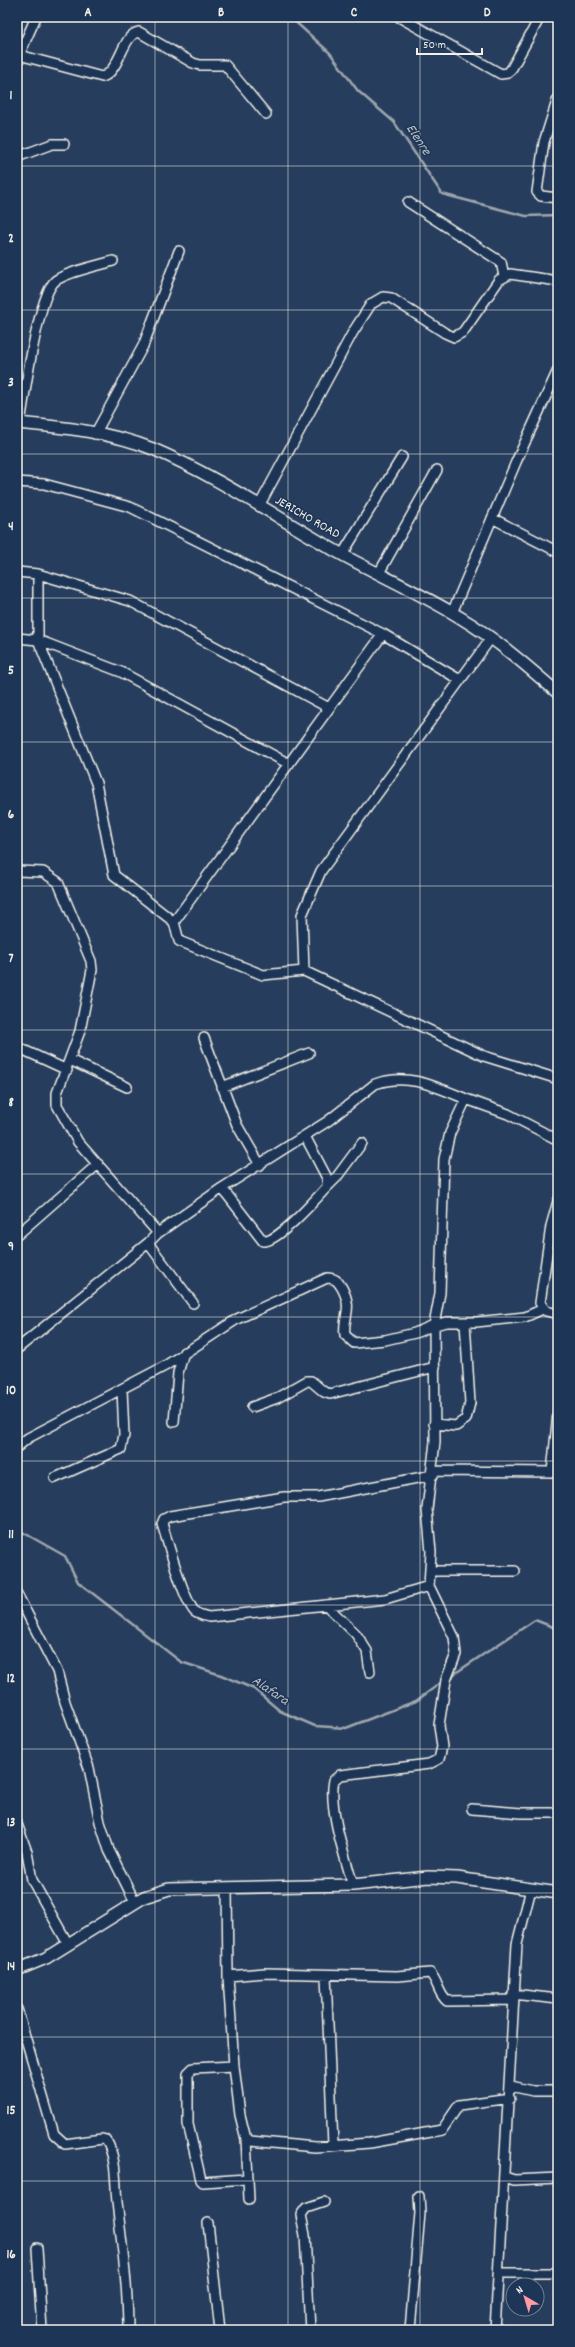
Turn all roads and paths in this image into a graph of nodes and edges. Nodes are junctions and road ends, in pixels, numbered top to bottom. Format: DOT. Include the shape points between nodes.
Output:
graph roads {
  1 [pos="36,17"];
  2 [pos="399,17"];
  3 [pos="540,17"];
  4 [pos="18,57"];
  5 [pos="558,98"];
  6 [pos="266,114"];
  7 [pos="64,144"];
  8 [pos="17,156"];
  9 [pos="558,198"];
  10 [pos="408,202"];
  11 [pos="179,251"];
  12 [pos="113,262"];
  13 [pos="504,276"];
  14 [pos="558,281"];
  15 [pos="558,370"];
  16 [pos="18,424"];
  17 [pos="95,434"];
  18 [pos="402,457"];
  19 [pos="437,470"];
  20 [pos="17,482"];
  21 [pos="259,506"];
  22 [pos="492,518"];
  23 [pos="558,552"];
  24 [pos="342,555"];
  25 [pos="17,572"];
  26 [pos="378,573"];
  27 [pos="38,574"];
  28 [pos="452,613"];
  29 [pos="382,634"];
  30 [pos="17,638"];
  31 [pos="491,638"];
  32 [pos="38,640"];
  33 [pos="460,680"];
  34 [pos="558,693"];
  35 [pos="330,708"];
  36 [pos="289,764"];
  37 [pos="17,871"];
  38 [pos="174,922"];
  39 [pos="304,971"];
  40 [pos="204,1038"];
  41 [pos="17,1046"];
  42 [pos="309,1053"];
  43 [pos="70,1060"];
  44 [pos="67,1070"];
  45 [pos="558,1079"];
  46 [pos="127,1087"];
  47 [pos="222,1087"];
  48 [pos="466,1099"];
  49 [pos="305,1136"];
  50 [pos="558,1140"];
  51 [pos="362,1143"];
  52 [pos="98,1164"];
  53 [pos="260,1165"];
  54 [pos="327,1187"];
  55 [pos="222,1188"];
  56 [pos="558,1201"];
  57 [pos="158,1233"];
  58 [pos="17,1235"];
  59 [pos="148,1243"];
  60 [pos="192,1303"];
  61 [pos="543,1309"];
  62 [pos="558,1314"];
  63 [pos="466,1322"];
  64 [pos="434,1325"];
  65 [pos="17,1349"];
  66 [pos="184,1352"];
  67 [pos="435,1366"];
  68 [pos="122,1389"];
  69 [pos="252,1407"];
  70 [pos="558,1413"];
  71 [pos="174,1422"];
  72 [pos="434,1424"];
  73 [pos="17,1446"];
  74 [pos="555,1472"];
  75 [pos="433,1473"];
  76 [pos="55,1478"];
  77 [pos="430,1571"];
  78 [pos="515,1571"];
  79 [pos="429,1586"];
  80 [pos="17,1594"];
  81 [pos="326,1605"];
  82 [pos="370,1672"];
  83 [pos="472,1809"];
  84 [pos="558,1812"];
  85 [pos="17,1824"];
  86 [pos="353,1885"];
  87 [pos="227,1888"];
  88 [pos="531,1889"];
  89 [pos="558,1893"];
  90 [pos="135,1902"];
  91 [pos="68,1944"];
  92 [pos="17,1970"];
  93 [pos="326,1975"];
  94 [pos="228,1976"];
  95 [pos="513,1997"];
  96 [pos="558,1998"];
  97 [pos="17,2009"];
  98 [pos="234,2066"];
  99 [pos="510,2086"];
  100 [pos="558,2091"];
  101 [pos="510,2098"];
  102 [pos="246,2139"];
  103 [pos="333,2145"];
  104 [pos="505,2177"];
  105 [pos="558,2178"];
  106 [pos="246,2180"];
  107 [pos="419,2196"];
  108 [pos="249,2199"];
  109 [pos="324,2202"];
  110 [pos="208,2222"];
  111 [pos="37,2248"];
  112 [pos="500,2273"];
  113 [pos="558,2273"];
  114 [pos="42,2330"];
  115 [pos="128,2330"];
  116 [pos="220,2330"];
  117 [pos="310,2330"];
  118 [pos="410,2330"];
  119 [pos="495,2330"];
  1 -- 4 [label="street"];
  2 -- 3 [label="street" via="501,74 508,73 512,68"];
  4 -- 6 [label="street" via="102,77 110,73 132,35 139,32 193,63 225,65"];
  5 -- 9 [label="street" via="544,142 537,192 542,196"];
  7 -- 8 [label="street" via="52,144"];
  10 -- 13 [label="street" via="501,262"];
  11 -- 17 [label="street" via="144,346"];
  12 -- 16 [label="street" via="59,278 49,288 31,352"];
  13 -- 14 [label="street" via="510,274"];
  13 -- 21 [label="street" via="463,332 454,337 391,298 383,297 371,304 353,332"];
  15 -- 22 [label="street"];
  16 -- 17 [label="street, JERICHO ROAD"];
  17 -- 21 [label="street, JERICHO ROAD" via="152,449"];
  18 -- 24 [label="street"];
  19 -- 26 [label="street"];
  20 -- 29 [label="street" via="44,484 130,507"];
  21 -- 24 [label="street, JERICHO ROAD"];
  22 -- 23 [label="street"];
  22 -- 28 [label="street"];
  24 -- 26 [label="street, JERICHO ROAD"];
  25 -- 27 [label="street"];
  26 -- 28 [label="street, JERICHO ROAD"];
  27 -- 32 [label="street"];
  27 -- 35 [label="street" via="130,600"];
  28 -- 31 [label="street, JERICHO ROAD"];
  29 -- 33 [label="street"];
  29 -- 35 [label="street"];
  30 -- 32 [label="street"];
  31 -- 33 [label="street"];
  31 -- 34 [label="street, JERICHO ROAD"];
  32 -- 36 [label="street" via="121,672"];
  32 -- 38 [label="street" via="96,783 114,875"];
  33 -- 39 [label="street" via="321,872 302,915"];
  35 -- 36 [label="street"];
  36 -- 38 [label="street"];
  37 -- 43 [label="street" via="43,872 58,882 91,961 92,970 80,1031"];
  38 -- 39 [label="street" via="179,941 263,975"];
  39 -- 45 [label="street" via="484,1056"];
  40 -- 47 [label="street"];
  41 -- 44 [label="street"];
  42 -- 47 [label="street"];
  43 -- 44 [label="street"];
  43 -- 46 [label="street"];
  44 -- 52 [label="street" via="57,1093 57,1105 78,1142"];
  47 -- 53 [label="street" via="237,1124"];
  48 -- 49 [label="street" via="428,1083 414,1080 383,1081 367,1089"];
  48 -- 50 [label="street" via="508,1114"];
  48 -- 64 [label="street" via="450,1133 444,1159 440,1293"];
  49 -- 53 [label="street"];
  49 -- 54 [label="street" via="327,1178"];
  51 -- 54 [label="street"];
  52 -- 57 [label="street"];
  52 -- 58 [label="street"];
  53 -- 55 [label="street"];
  54 -- 55 [label="street" via="303,1213 267,1242 263,1241"];
  55 -- 57 [label="street"];
  56 -- 61 [label="street" via="551,1226 540,1303"];
  57 -- 59 [label="street"];
  59 -- 60 [label="street"];
  59 -- 65 [label="street"];
  61 -- 62 [label="street"];
  61 -- 63 [label="street" via="525,1317"];
  63 -- 64 [label="street"];
  63 -- 72 [label="street" via="470,1403 466,1419 456,1426"];
  64 -- 66 [label="street" via="415,1334 385,1340 360,1343 350,1341 344,1332 348,1311 344,1293 338,1281 327,1278 237,1319"];
  64 -- 67 [label="street"];
  66 -- 68 [label="street"];
  66 -- 71 [label="street" via="178,1374"];
  67 -- 69 [label="street" via="330,1394 311,1380 277,1398"];
  67 -- 72 [label="street"];
  68 -- 73 [label="street"];
  68 -- 76 [label="street" via="124,1435 121,1449"];
  70 -- 74 [label="street"];
  72 -- 75 [label="street" via="436,1442"];
  74 -- 75 [label="street"];
  75 -- 77 [label="street" via="427,1500"];
  75 -- 81 [label="street" via="318,1497 284,1497 170,1516 163,1520 162,1524 178,1576 195,1612 209,1617"];
  77 -- 78 [label="street"];
  77 -- 79 [label="street"];
  79 -- 81 [label="street" via="385,1598"];
  79 -- 86 [label="street" via="456,1646 456,1654 446,1680 439,1725 441,1753 439,1759 429,1764 336,1776 332,1792 340,1839"];
  80 -- 90 [label="street" via="57,1670 65,1702 89,1768 100,1822 109,1850"];
  81 -- 82 [label="street" via="356,1634 367,1651"];
  83 -- 84 [label="street" via="521,1813"];
  85 -- 91 [label="street" via="27,1852 32,1880"];
  86 -- 87 [label="street"];
  86 -- 88 [label="street" via="428,1877 457,1878"];
  87 -- 90 [label="street" via="168,1889 156,1891"];
  87 -- 94 [label="street"];
  88 -- 89 [label="street"];
  88 -- 95 [label="street" via="517,1944"];
  90 -- 91 [label="street"];
  91 -- 92 [label="street" via="46,1958"];
  93 -- 94 [label="street"];
  93 -- 95 [label="street" via="397,1976 430,1973 447,2001"];
  93 -- 103 [label="street"];
  94 -- 98 [label="street"];
  95 -- 96 [label="street"];
  95 -- 99 [label="street"];
  97 -- 115 [label="street" via="54,2134 64,2144 102,2139 106,2140 109,2146 116,2177 128,2300"];
  98 -- 102 [label="street" via="240,2115"];
  98 -- 106 [label="street" via="190,2070 188,2124 203,2182"];
  99 -- 100 [label="street" via="533,2091"];
  99 -- 101 [label="street"];
  101 -- 103 [label="street" via="459,2105 442,2130 370,2143"];
  101 -- 104 [label="street"];
  102 -- 103 [label="street" via="295,2147"];
  102 -- 106 [label="street"];
  104 -- 105 [label="street" via="514,2180"];
  104 -- 112 [label="street"];
  106 -- 108 [label="street"];
  107 -- 118 [label="street" via="420,2213"];
  109 -- 117 [label="street" via="306,2208 301,2215 305,2235"];
  110 -- 116 [label="street"];
  111 -- 114 [label="street"];
  112 -- 113 [label="street"];
  112 -- 119 [label="street"];
}
